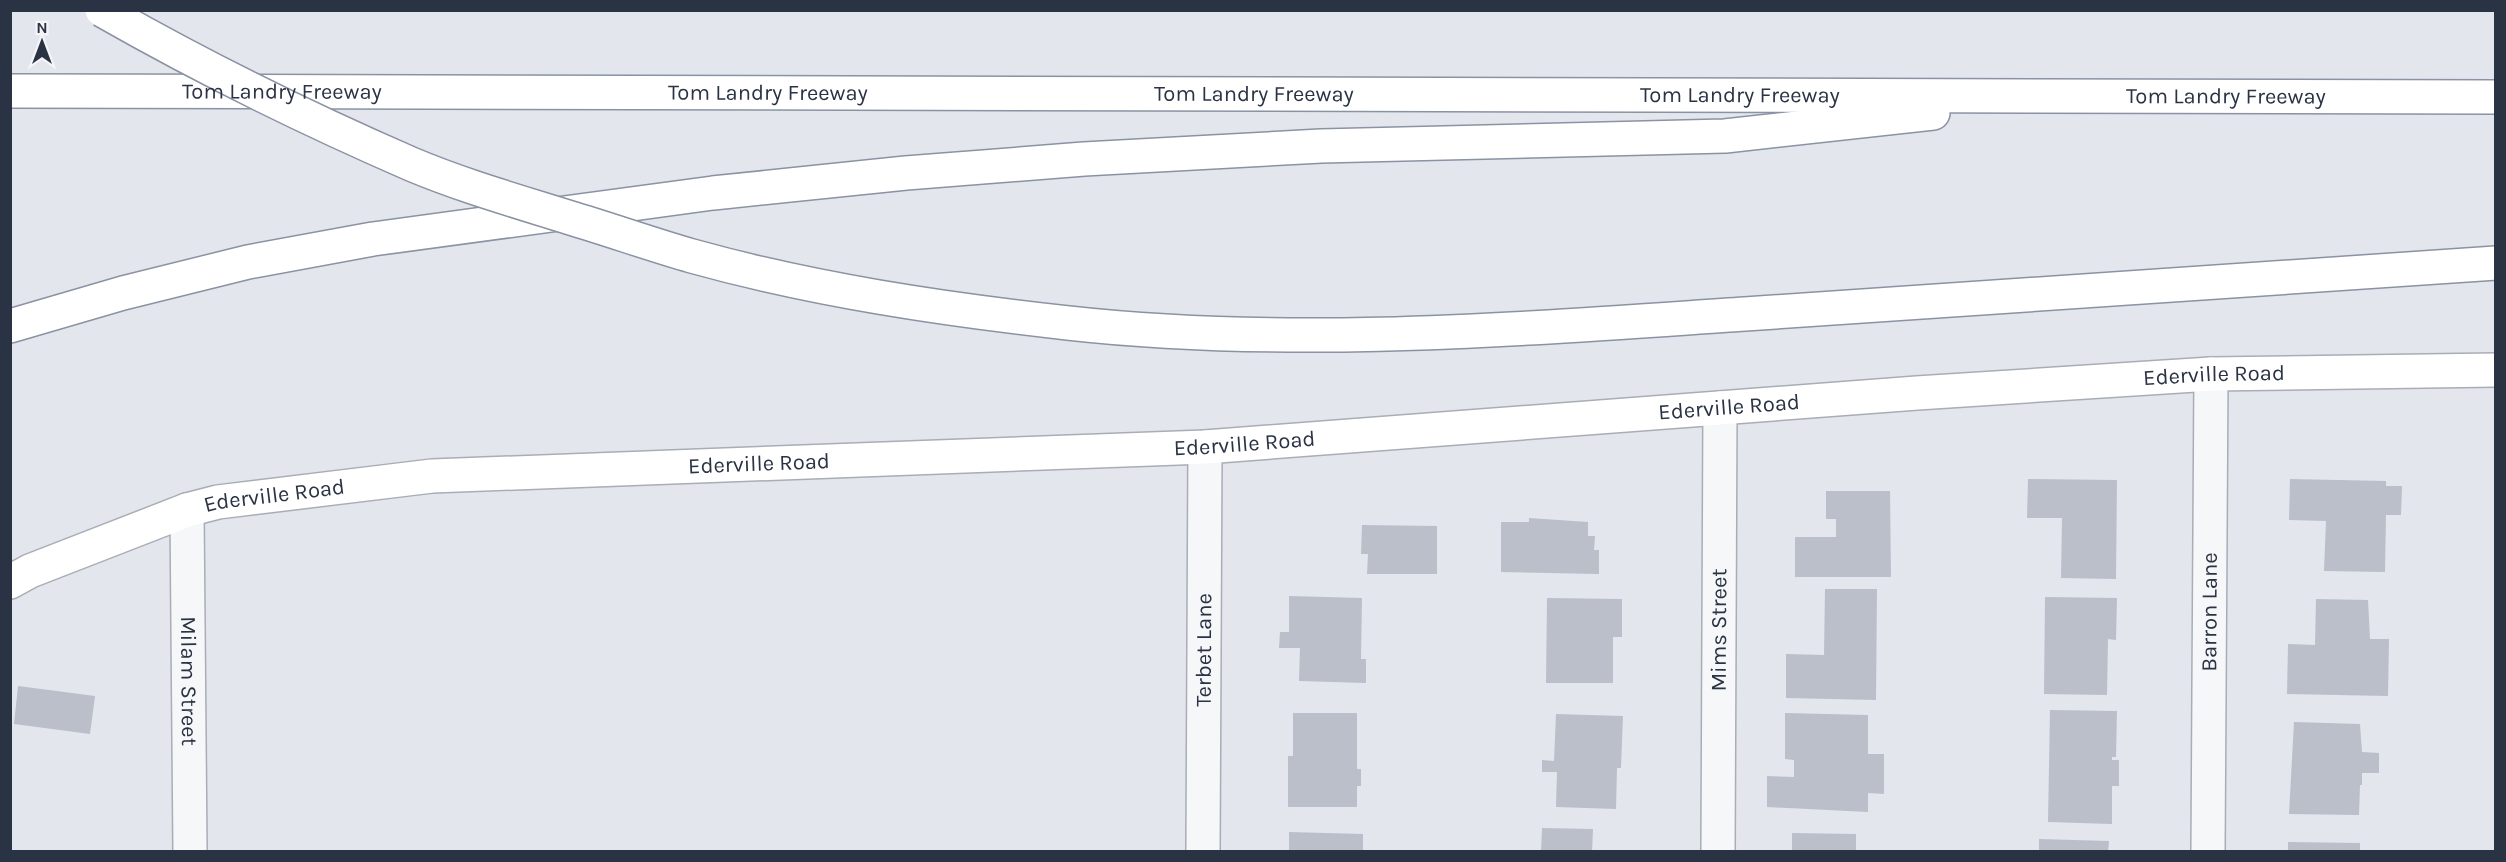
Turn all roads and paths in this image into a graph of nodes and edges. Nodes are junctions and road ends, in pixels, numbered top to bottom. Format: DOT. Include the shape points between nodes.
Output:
graph roads {
  1 [pos="102,10"];
  2 [pos="10,91"];
  3 [pos="2101,95"];
  4 [pos="2496,97"];
  5 [pos="2496,263"];
  6 [pos="10,326"];
  7 [pos="2496,369"];
  8 [pos="2211,374"];
  9 [pos="1720,408"];
  10 [pos="1205,447"];
  11 [pos="188,510"];
  12 [pos="10,582"];
  13 [pos="190,852"];
  14 [pos="1203,852"];
  15 [pos="1718,852"];
  16 [pos="2208,852"];
  1 -- 5 [label="main road, bridge" via="270,99 417,166 536,207 695,256 816,284 945,308 1072,324 1256,335 1426,333"];
  2 -- 3 [label="main road, Tom Landry Freeway"];
  3 -- 4 [label="main road, Tom Landry Freeway"];
  3 -- 6 [label="main road" via="1725,136 1321,146 1095,158 714,193 373,240 248,262"];
  7 -- 8 [label="main road, Ederville Road"];
  8 -- 9 [label="main road, Ederville Road"];
  8 -- 16 [label="street, Barron Lane"];
  9 -- 10 [label="main road, Ederville Road"];
  9 -- 15 [label="street, Mims Street"];
  10 -- 11 [label="main road, Ederville Road" via="432,476 218,502"];
  10 -- 14 [label="street, Terbet Lane"];
  11 -- 12 [label="main road, Ederville Road"];
  11 -- 13 [label="street, Milam Street"];
}
